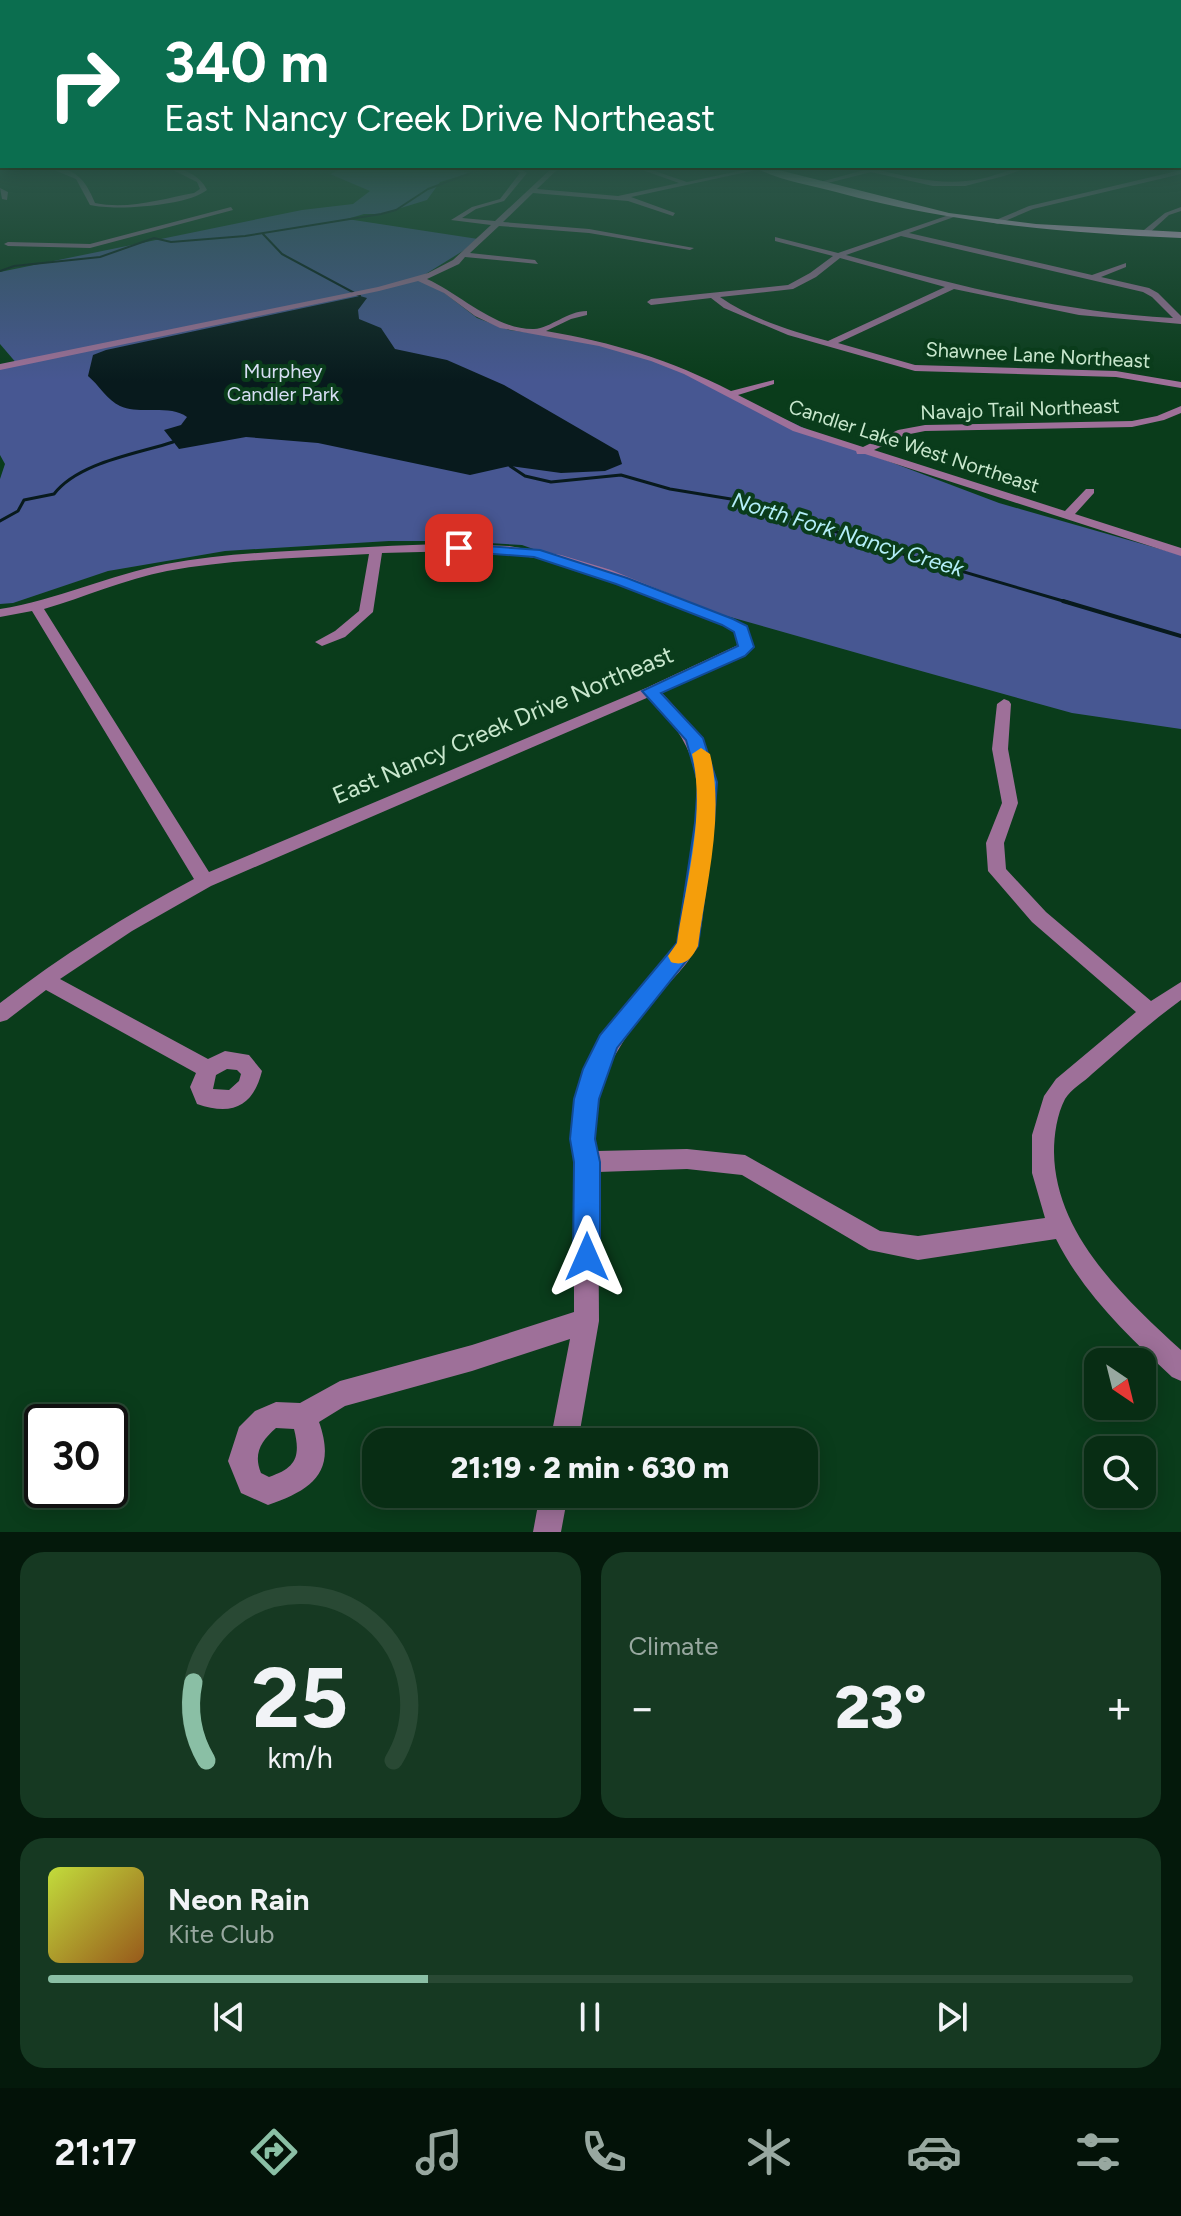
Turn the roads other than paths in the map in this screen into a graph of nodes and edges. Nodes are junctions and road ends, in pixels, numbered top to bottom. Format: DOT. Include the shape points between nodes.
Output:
graph roads {
  1 [pos="119,238"];
  2 [pos="483,238"];
  3 [pos="635,238"];
  4 [pos="887,238"];
  5 [pos="920,238"];
  6 [pos="778,239"];
  7 [pos="5,242"];
  8 [pos="690,248"];
  9 [pos="465,255"];
  10 [pos="839,255"];
  11 [pos="535,262"];
  12 [pos="1123,265"];
  13 [pos="1095,277"];
  14 [pos="421,279"];
  15 [pos="956,285"];
  16 [pos="714,297"];
  17 [pos="651,302"];
  18 [pos="584,313"];
  19 [pos="1181,321"];
  20 [pos="535,333"];
  21 [pos="831,343"];
  22 [pos="0,367"];
  23 [pos="771,382"];
  24 [pos="1181,385"];
  25 [pos="730,394"];
  26 [pos="1181,409"];
  27 [pos="861,452"];
  28 [pos="1090,491"];
  29 [pos="1067,516"];
  30 [pos="376,549"];
  31 [pos="1181,552"];
  32 [pos="36,607"];
  33 [pos="0,613"];
  34 [pos="322,642"];
  35 [pos="651,691"];
  36 [pos="1004,704"];
  37 [pos="205,881"];
  38 [pos="43,979"];
  39 [pos="1181,990"];
  40 [pos="1149,1011"];
  41 [pos="0,1014"];
  42 [pos="208,1069"];
  43 [pos="587,1162"];
  44 [pos="1060,1227"];
  45 [pos="586,1321"];
  46 [pos="1181,1368"];
  47 [pos="303,1416"];
  48 [pos="567,1428"];
  49 [pos="551,1508"];
  50 [pos="547,1532"];
  1 -- 7 [label="street" via="90,246"];
  2 -- 9 [label="street"];
  3 -- 8 [label="street"];
  4 -- 10 [label="street"];
  5 -- 13 [label="street"];
  6 -- 10 [label="street"];
  9 -- 11 [label="street"];
  9 -- 14 [label="street"];
  10 -- 15 [label="street"];
  10 -- 16 [label="street" via="790,287"];
  12 -- 13 [label="street"];
  13 -- 19 [label="street" via="1155,295"];
  14 -- 20 [label="street, Candler Lake West Northeast" via="488,320"];
  14 -- 22 [label="street"];
  15 -- 19 [label="street" via="1094,316"];
  15 -- 21 [label="street"];
  16 -- 17 [label="street"];
  16 -- 21 [label="street, Shawnee Lane Northeast" via="767,324"];
  18 -- 20 [label="street"];
  20 -- 25 [label="street, Candler Lake West Northeast" via="633,352"];
  21 -- 24 [label="street, Shawnee Lane Northeast" via="931,370 1098,373"];
  23 -- 25 [label="street"];
  25 -- 27 [label="street, Candler Lake West Northeast" via="797,429"];
  26 -- 27 [label="street, Navajo Trail Northeast" via="1132,424 925,428 902,432"];
  27 -- 29 [label="street, Candler Lake West Northeast"];
  28 -- 29 [label="street"];
  29 -- 31 [label="street, Candler Lake West Northeast"];
  30 -- 32 [label="street" via="249,556 163,568"];
  30 -- 34 [label="street" via="366,612"];
  30 -- 35 [label="street, East Nancy Creek Drive Northeast" via="535,553 741,630 746,647 740,653"];
  32 -- 33 [label="street"];
  32 -- 37 [label="street"];
  35 -- 37 [label="street, East Nancy Creek Drive Northeast"];
  35 -- 43 [label="street" via="694,738 708,782 705,823 687,946 609,1042 595,1069 582,1139"];
  36 -- 40 [label="street" via="1000,749 1010,803 995,843 997,871 1039,917"];
  37 -- 38 [label="street, East Nancy Creek Drive Northeast" via="141,914"];
  38 -- 41 [label="street"];
  38 -- 42 [label="street"];
  39 -- 40 [label="street"];
  40 -- 44 [label="street" via="1056,1093 1041,1138 1041,1158 1045,1191"];
  43 -- 44 [label="street" via="687,1159 745,1165 877,1242 918,1248"];
  43 -- 45 [label="street"];
  44 -- 46 [label="street" via="1096,1282"];
  45 -- 47 [label="street" via="340,1394"];
  45 -- 48 [label="street"];
  49 -- 50 [label="street"];
}
